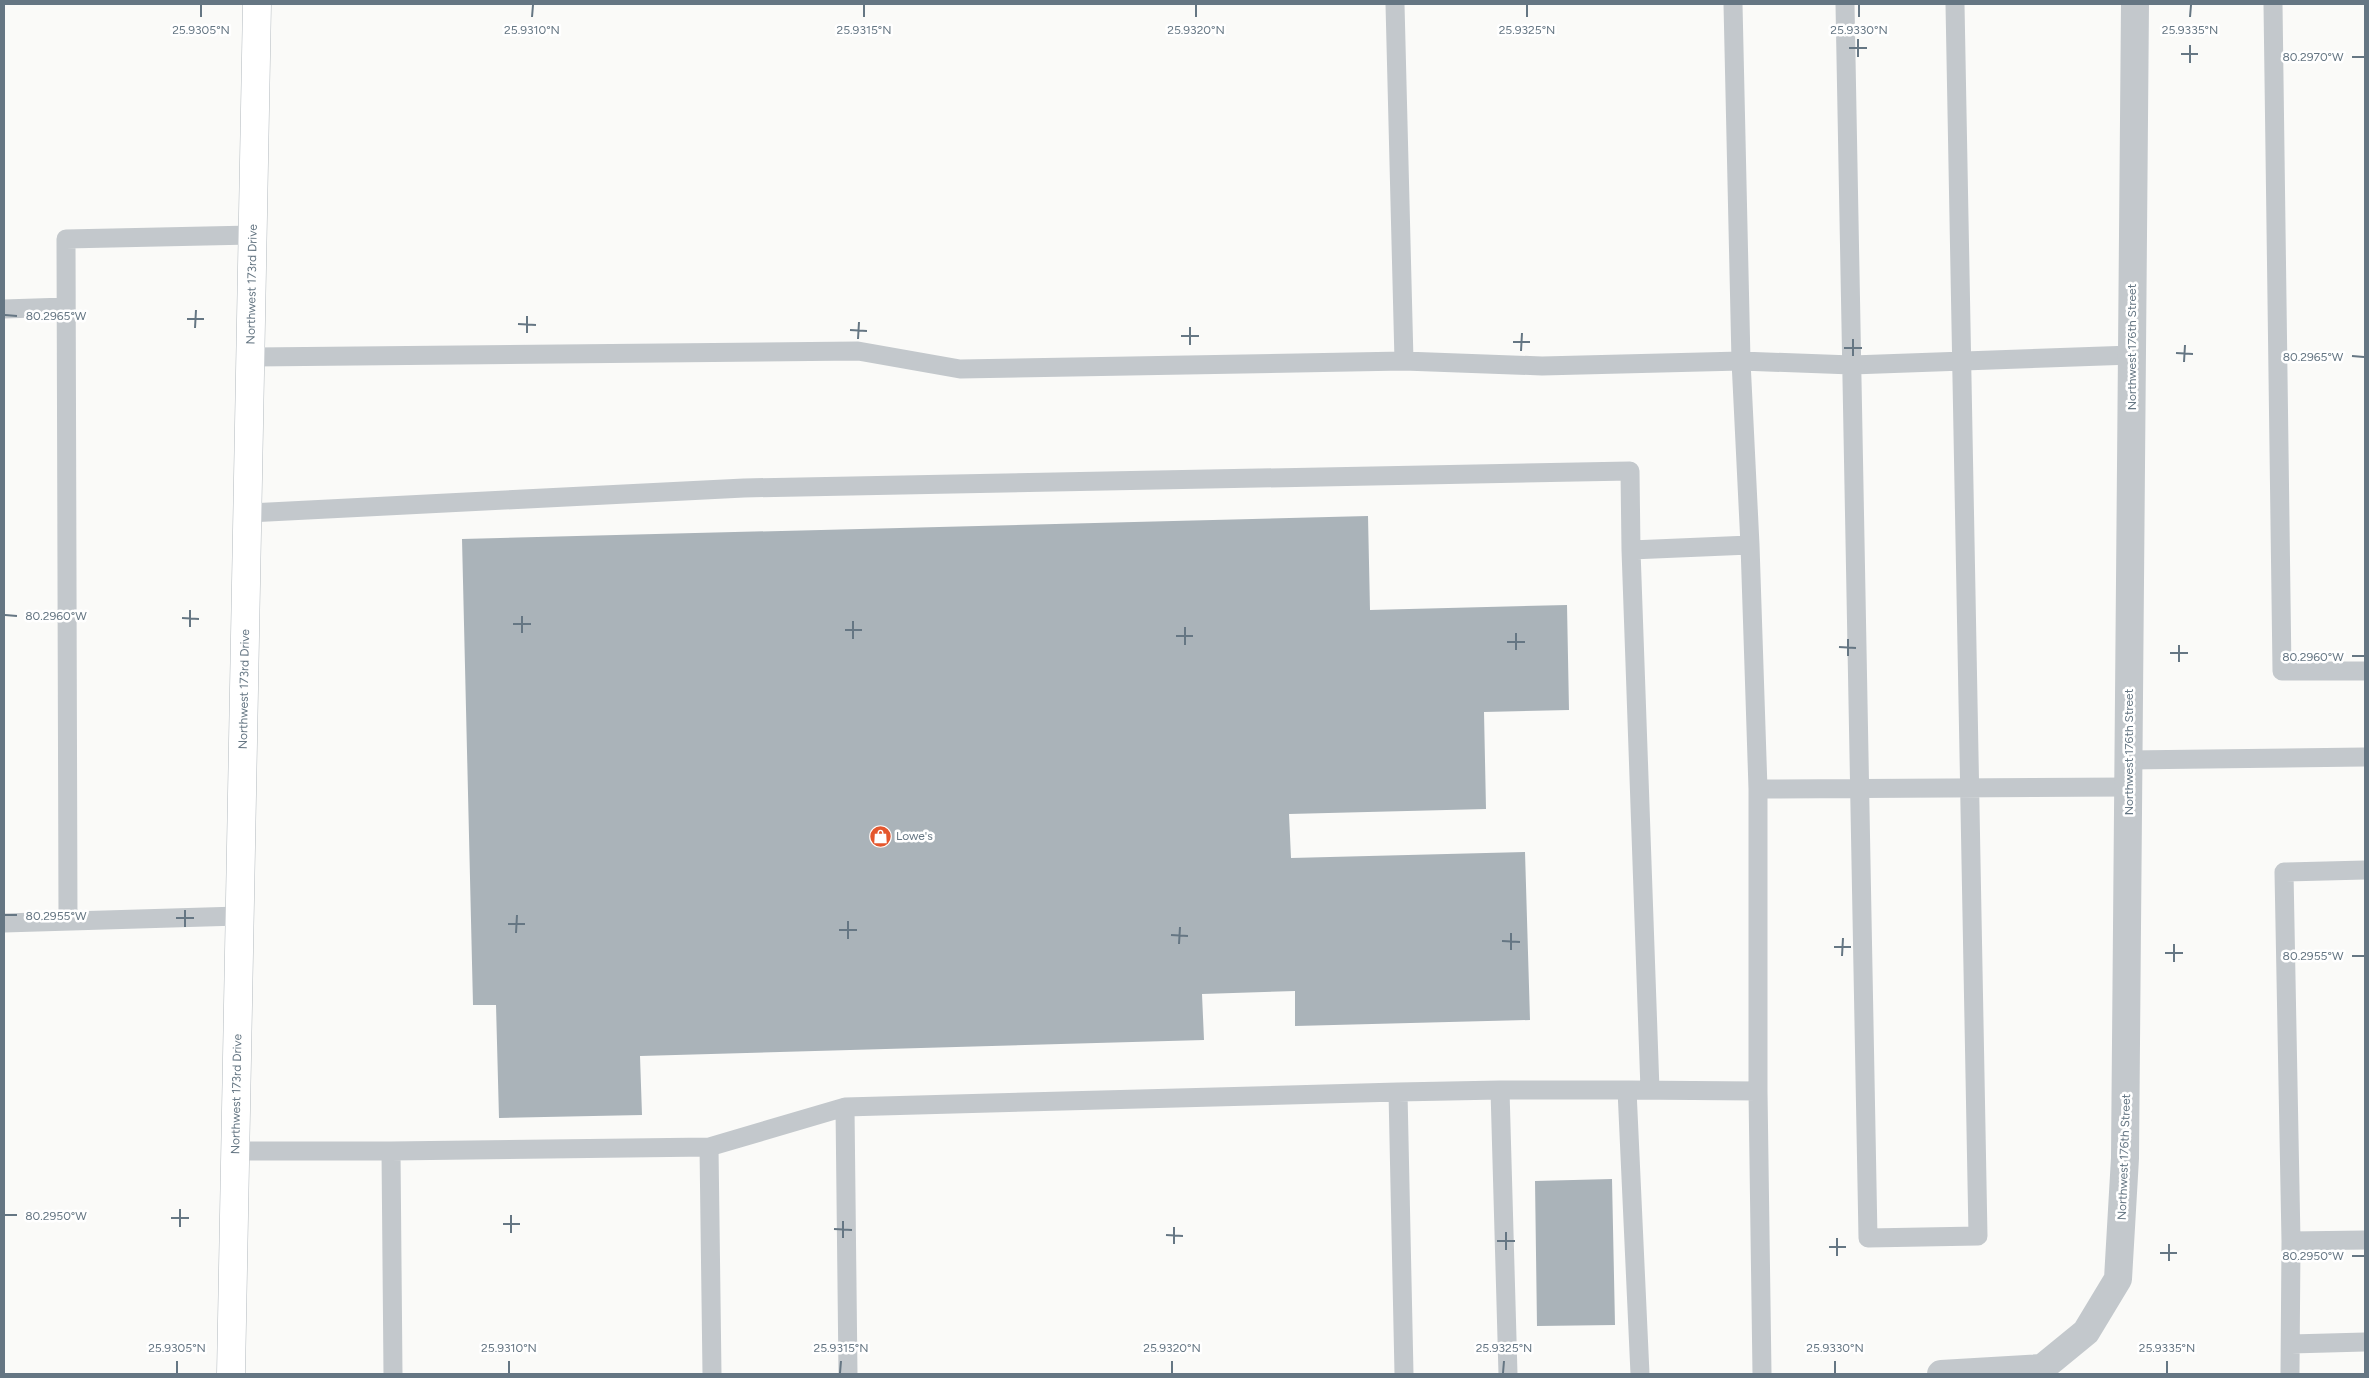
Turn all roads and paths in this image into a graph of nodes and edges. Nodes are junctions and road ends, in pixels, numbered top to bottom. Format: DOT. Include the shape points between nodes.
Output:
graph roads {
  1 [pos="256,4"];
  2 [pos="1395,4"];
  3 [pos="1733,4"];
  4 [pos="1845,4"];
  5 [pos="1955,4"];
  6 [pos="2135,4"];
  7 [pos="2273,4"];
  8 [pos="252,235"];
  9 [pos="66,307"];
  10 [pos="4,310"];
  11 [pos="2132,355"];
  12 [pos="250,357"];
  13 [pos="1741,361"];
  14 [pos="1962,361"];
  15 [pos="1404,362"];
  16 [pos="1852,364"];
  17 [pos="247,513"];
  18 [pos="1750,545"];
  19 [pos="1631,550"];
  20 [pos="2365,671"];
  21 [pos="2365,757"];
  22 [pos="2128,760"];
  23 [pos="2128,787"];
  24 [pos="1860,788"];
  25 [pos="1969,788"];
  26 [pos="1758,789"];
  27 [pos="2365,870"];
  28 [pos="240,916"];
  29 [pos="68,921"];
  30 [pos="4,923"];
  31 [pos="1500,1090"];
  32 [pos="1627,1090"];
  33 [pos="1650,1090"];
  34 [pos="1758,1091"];
  35 [pos="1398,1092"];
  36 [pos="845,1107"];
  37 [pos="709,1147"];
  38 [pos="235,1151"];
  39 [pos="390,1151"];
  40 [pos="2365,1240"];
  41 [pos="2291,1241"];
  42 [pos="2365,1342"];
  43 [pos="2290,1344"];
  44 [pos="231,1374"];
  45 [pos="393,1374"];
  46 [pos="712,1374"];
  47 [pos="848,1374"];
  48 [pos="1404,1374"];
  49 [pos="1508,1374"];
  50 [pos="1640,1374"];
  51 [pos="1762,1374"];
  52 [pos="1940,1374"];
  53 [pos="2290,1374"];
  1 -- 8 [label="street, Northwest 173rd Drive"];
  2 -- 15 [label="lane"];
  3 -- 13 [label="lane"];
  4 -- 16 [label="lane"];
  5 -- 14 [label="lane"];
  6 -- 11 [label="street, Northwest 176th Street"];
  7 -- 20 [label="lane" via="2282,671"];
  8 -- 9 [label="lane" via="66,239"];
  8 -- 12 [label="street, Northwest 173rd Drive"];
  9 -- 10 [label="lane"];
  9 -- 29 [label="lane"];
  11 -- 14 [label="lane"];
  11 -- 22 [label="street, Northwest 176th Street"];
  12 -- 15 [label="lane" via="858,351 960,369"];
  12 -- 17 [label="street, Northwest 173rd Drive"];
  13 -- 15 [label="lane" via="1542,366"];
  13 -- 16 [label="lane"];
  13 -- 18 [label="lane"];
  14 -- 16 [label="lane"];
  14 -- 25 [label="lane"];
  16 -- 24 [label="lane"];
  17 -- 19 [label="lane" via="744,488 1630,471"];
  17 -- 28 [label="street, Northwest 173rd Drive"];
  18 -- 19 [label="lane"];
  18 -- 26 [label="lane"];
  19 -- 33 [label="lane"];
  21 -- 22 [label="lane"];
  22 -- 23 [label="street, Northwest 176th Street"];
  23 -- 25 [label="lane"];
  23 -- 52 [label="street, Northwest 176th Street" via="2125,1158 2118,1279 2086,1332 2042,1368"];
  24 -- 25 [label="lane"];
  24 -- 25 [label="lane" via="1868,1238 1978,1236"];
  24 -- 26 [label="lane"];
  26 -- 34 [label="lane"];
  27 -- 41 [label="lane" via="2284,872"];
  28 -- 29 [label="lane"];
  28 -- 38 [label="street, Northwest 173rd Drive"];
  29 -- 30 [label="lane"];
  31 -- 32 [label="lane"];
  31 -- 35 [label="lane"];
  31 -- 49 [label="lane"];
  32 -- 33 [label="lane"];
  32 -- 50 [label="lane"];
  33 -- 34 [label="lane"];
  34 -- 51 [label="lane"];
  35 -- 36 [label="lane"];
  35 -- 48 [label="lane"];
  36 -- 37 [label="lane"];
  36 -- 47 [label="lane"];
  37 -- 39 [label="lane"];
  37 -- 46 [label="lane"];
  38 -- 39 [label="lane"];
  38 -- 44 [label="street, Northwest 173rd Drive"];
  39 -- 45 [label="lane"];
  40 -- 41 [label="lane"];
  41 -- 43 [label="lane"];
  42 -- 43 [label="lane"];
  43 -- 53 [label="lane"];
}
